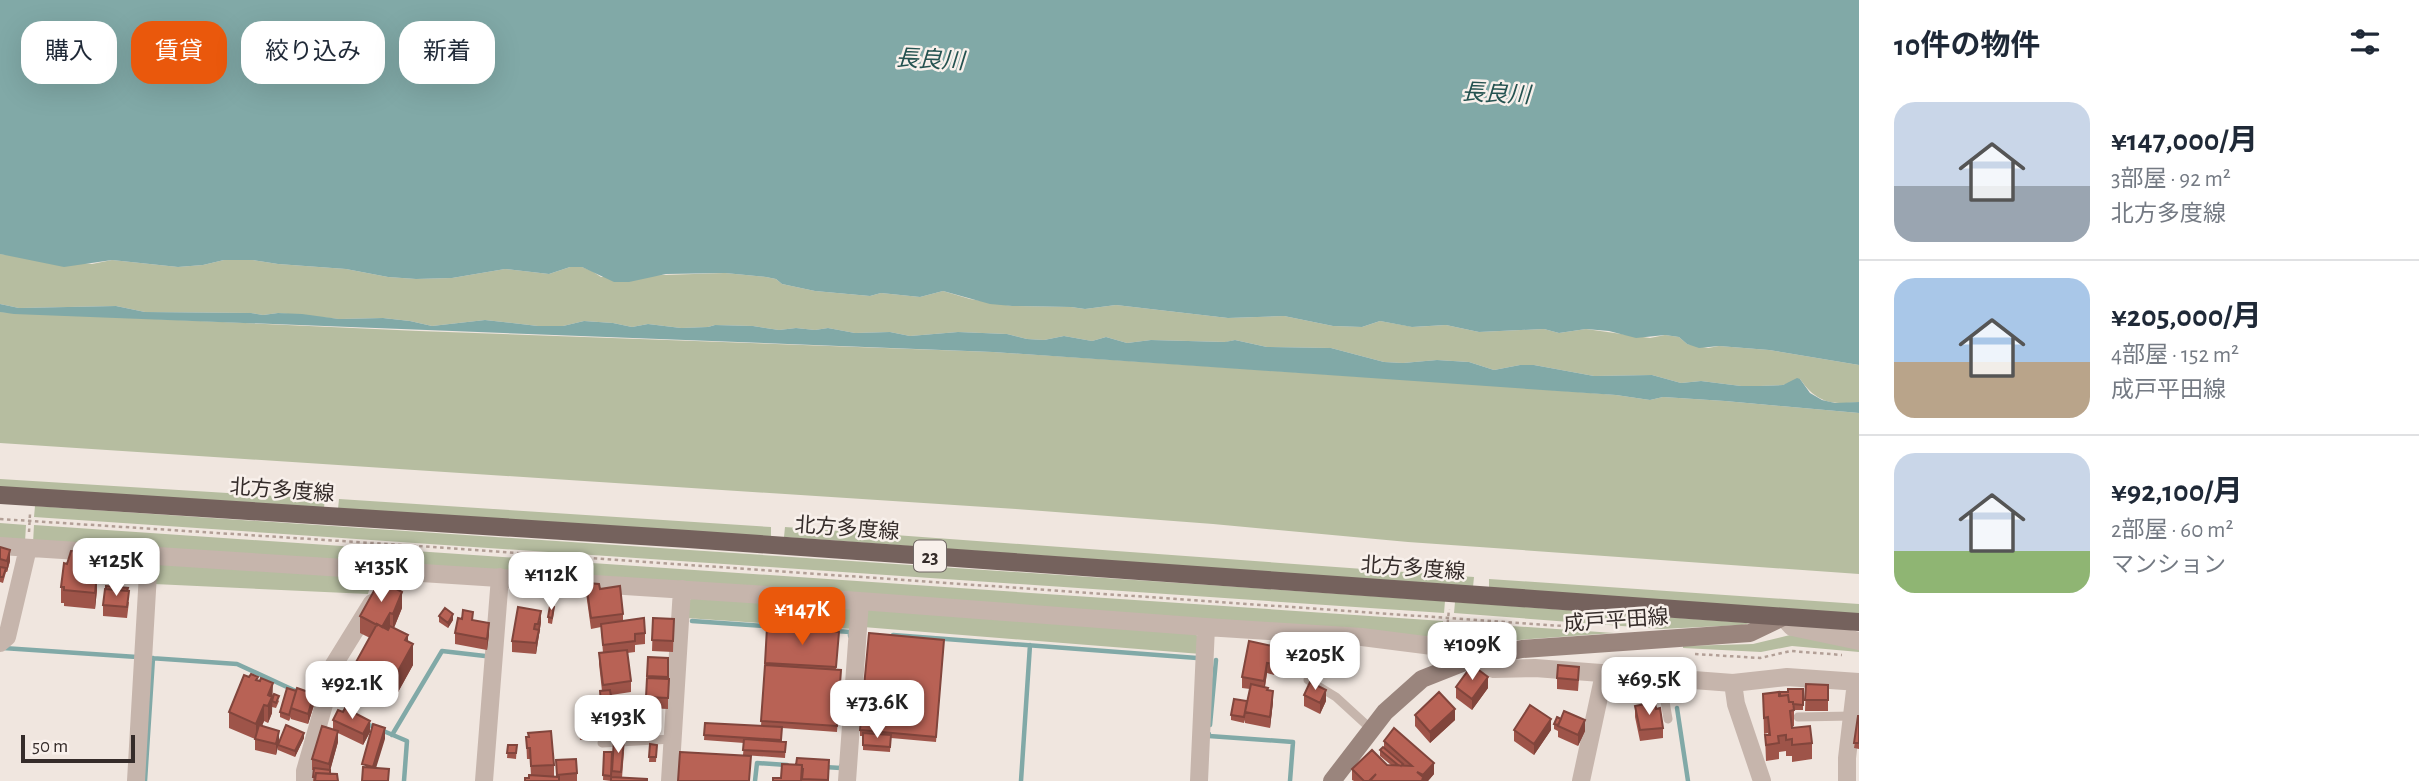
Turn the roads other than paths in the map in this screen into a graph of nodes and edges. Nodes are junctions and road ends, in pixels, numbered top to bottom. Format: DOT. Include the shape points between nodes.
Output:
graph roads {
  1 [pos="0,495"];
  2 [pos="0,546"];
  3 [pos="28,548"];
  4 [pos="149,556"];
  5 [pos="383,571"];
  6 [pos="500,578"];
  7 [pos="682,589"];
  8 [pos="860,601"];
  9 [pos="1783,617"];
  10 [pos="1859,622"];
  11 [pos="1206,627"];
  12 [pos="1859,641"];
  13 [pos="0,643"];
  14 [pos="1470,660"];
  15 [pos="1604,674"];
  16 [pos="1661,678"];
  17 [pos="1308,680"];
  18 [pos="1857,682"];
  19 [pos="1733,683"];
  20 [pos="1852,716"];
  21 [pos="1798,717"];
  22 [pos="1668,719"];
  23 [pos="1371,729"];
  24 [pos="672,739"];
  25 [pos="602,743"];
  26 [pos="136,781"];
  27 [pos="305,781"];
  28 [pos="484,781"];
  29 [pos="670,781"];
  30 [pos="847,781"];
  31 [pos="1199,781"];
  32 [pos="1332,781"];
  33 [pos="1581,781"];
  34 [pos="1762,781"];
  35 [pos="1847,781"];
  1 -- 9 [label="main road, 北方多度線 / 23"];
  2 -- 3 [label="street"];
  3 -- 4 [label="street"];
  3 -- 13 [label="street" via="7,638"];
  4 -- 5 [label="street"];
  4 -- 26 [label="street"];
  5 -- 6 [label="street"];
  5 -- 27 [label="street" via="378,593 325,679 325,701"];
  6 -- 7 [label="street"];
  6 -- 28 [label="street"];
  7 -- 8 [label="street"];
  7 -- 24 [label="street"];
  8 -- 11 [label="street"];
  8 -- 30 [label="street"];
  9 -- 10 [label="main road, 北方多度線 / 23"];
  9 -- 12 [label="street" via="1792,627"];
  9 -- 14 [label="main road, 成戸平田線" via="1750,633 1522,649"];
  11 -- 14 [label="street" via="1362,636 1456,649"];
  11 -- 31 [label="street"];
  14 -- 15 [label="street" via="1494,669"];
  14 -- 23 [label="main road, 成戸平田線" via="1422,679"];
  15 -- 16 [label="street"];
  15 -- 33 [label="street"];
  16 -- 19 [label="street"];
  16 -- 22 [label="lane"];
  17 -- 23 [label="lane" via="1336,696"];
  18 -- 19 [label="street" via="1787,677"];
  18 -- 20 [label="street"];
  19 -- 34 [label="street"];
  20 -- 21 [label="lane"];
  20 -- 35 [label="street"];
  23 -- 32 [label="main road, 成戸平田線"];
  24 -- 25 [label="lane"];
  24 -- 29 [label="street"];
}
